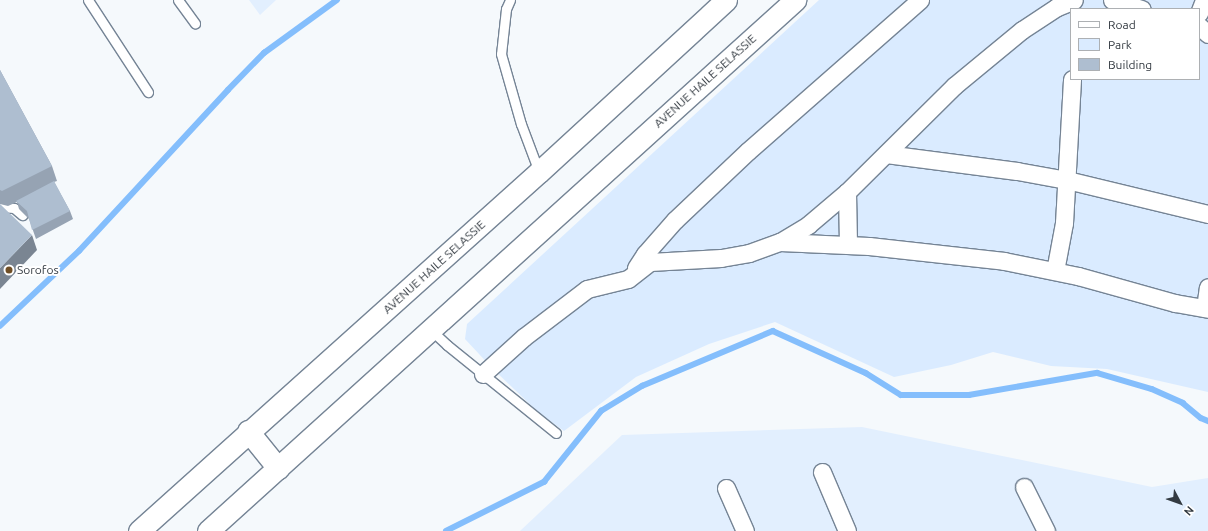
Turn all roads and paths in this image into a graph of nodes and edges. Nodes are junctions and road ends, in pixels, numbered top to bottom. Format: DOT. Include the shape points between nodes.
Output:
graph roads {
  1 [pos="88,0"];
  2 [pos="178,0"];
  3 [pos="510,0"];
  4 [pos="726,0"];
  5 [pos="795,0"];
  6 [pos="920,0"];
  7 [pos="1074,0"];
  8 [pos="1112,0"];
  9 [pos="1204,0"];
  10 [pos="1139,8"];
  11 [pos="1200,10"];
  12 [pos="195,23"];
  13 [pos="1200,27"];
  14 [pos="1208,34"];
  15 [pos="1072,80"];
  16 [pos="148,92"];
  17 [pos="886,154"];
  18 [pos="539,172"];
  19 [pos="1067,180"];
  20 [pos="847,192"];
  21 [pos="0,207"];
  22 [pos="1208,214"];
  23 [pos="22,215"];
  24 [pos="780,242"];
  25 [pos="848,245"];
  26 [pos="1055,271"];
  27 [pos="628,279"];
  28 [pos="1208,287"];
  29 [pos="1206,309"];
  30 [pos="431,330"];
  31 [pos="483,374"];
  32 [pos="248,431"];
  33 [pos="556,433"];
  34 [pos="278,468"];
  35 [pos="822,472"];
  36 [pos="1024,487"];
  37 [pos="726,488"];
  38 [pos="139,531"];
  39 [pos="208,531"];
  40 [pos="745,531"];
  41 [pos="847,531"];
  42 [pos="1046,531"];
  1 -- 16 [label="lane"];
  2 -- 12 [label="lane"];
  3 -- 18 [label="lane" via="506,9 501,54 521,124"];
  4 -- 18 [label="street, AVENUE HAILE SELASSIE"];
  5 -- 30 [label="street, AVENUE HAILE SELASSIE"];
  6 -- 27 [label="street" via="748,151 675,220 645,254"];
  7 -- 17 [label="street" via="1057,7 1022,30 954,86"];
  8 -- 10 [label="street"];
  9 -- 11 [label="street"];
  13 -- 14 [label="street"];
  15 -- 19 [label="street"];
  17 -- 19 [label="street"];
  17 -- 20 [label="street"];
  18 -- 32 [label="street, AVENUE HAILE SELASSIE"];
  19 -- 22 [label="street"];
  19 -- 26 [label="street" via="1064,223"];
  20 -- 24 [label="street" via="808,225"];
  20 -- 25 [label="street"];
  21 -- 23 [label="lane" via="14,208"];
  24 -- 25 [label="street"];
  24 -- 27 [label="street" via="748,253 721,258 650,262"];
  25 -- 26 [label="street" via="1004,261"];
  26 -- 29 [label="street"];
  27 -- 31 [label="street" via="587,289 524,337"];
  28 -- 29 [label="street"];
  30 -- 31 [label="lane"];
  30 -- 34 [label="street, AVENUE HAILE SELASSIE"];
  31 -- 33 [label="lane"];
  32 -- 34 [label="street"];
  32 -- 38 [label="street, AVENUE HAILE SELASSIE"];
  34 -- 39 [label="street, AVENUE HAILE SELASSIE"];
  35 -- 41 [label="street"];
  36 -- 42 [label="street"];
  37 -- 40 [label="street"];
}
